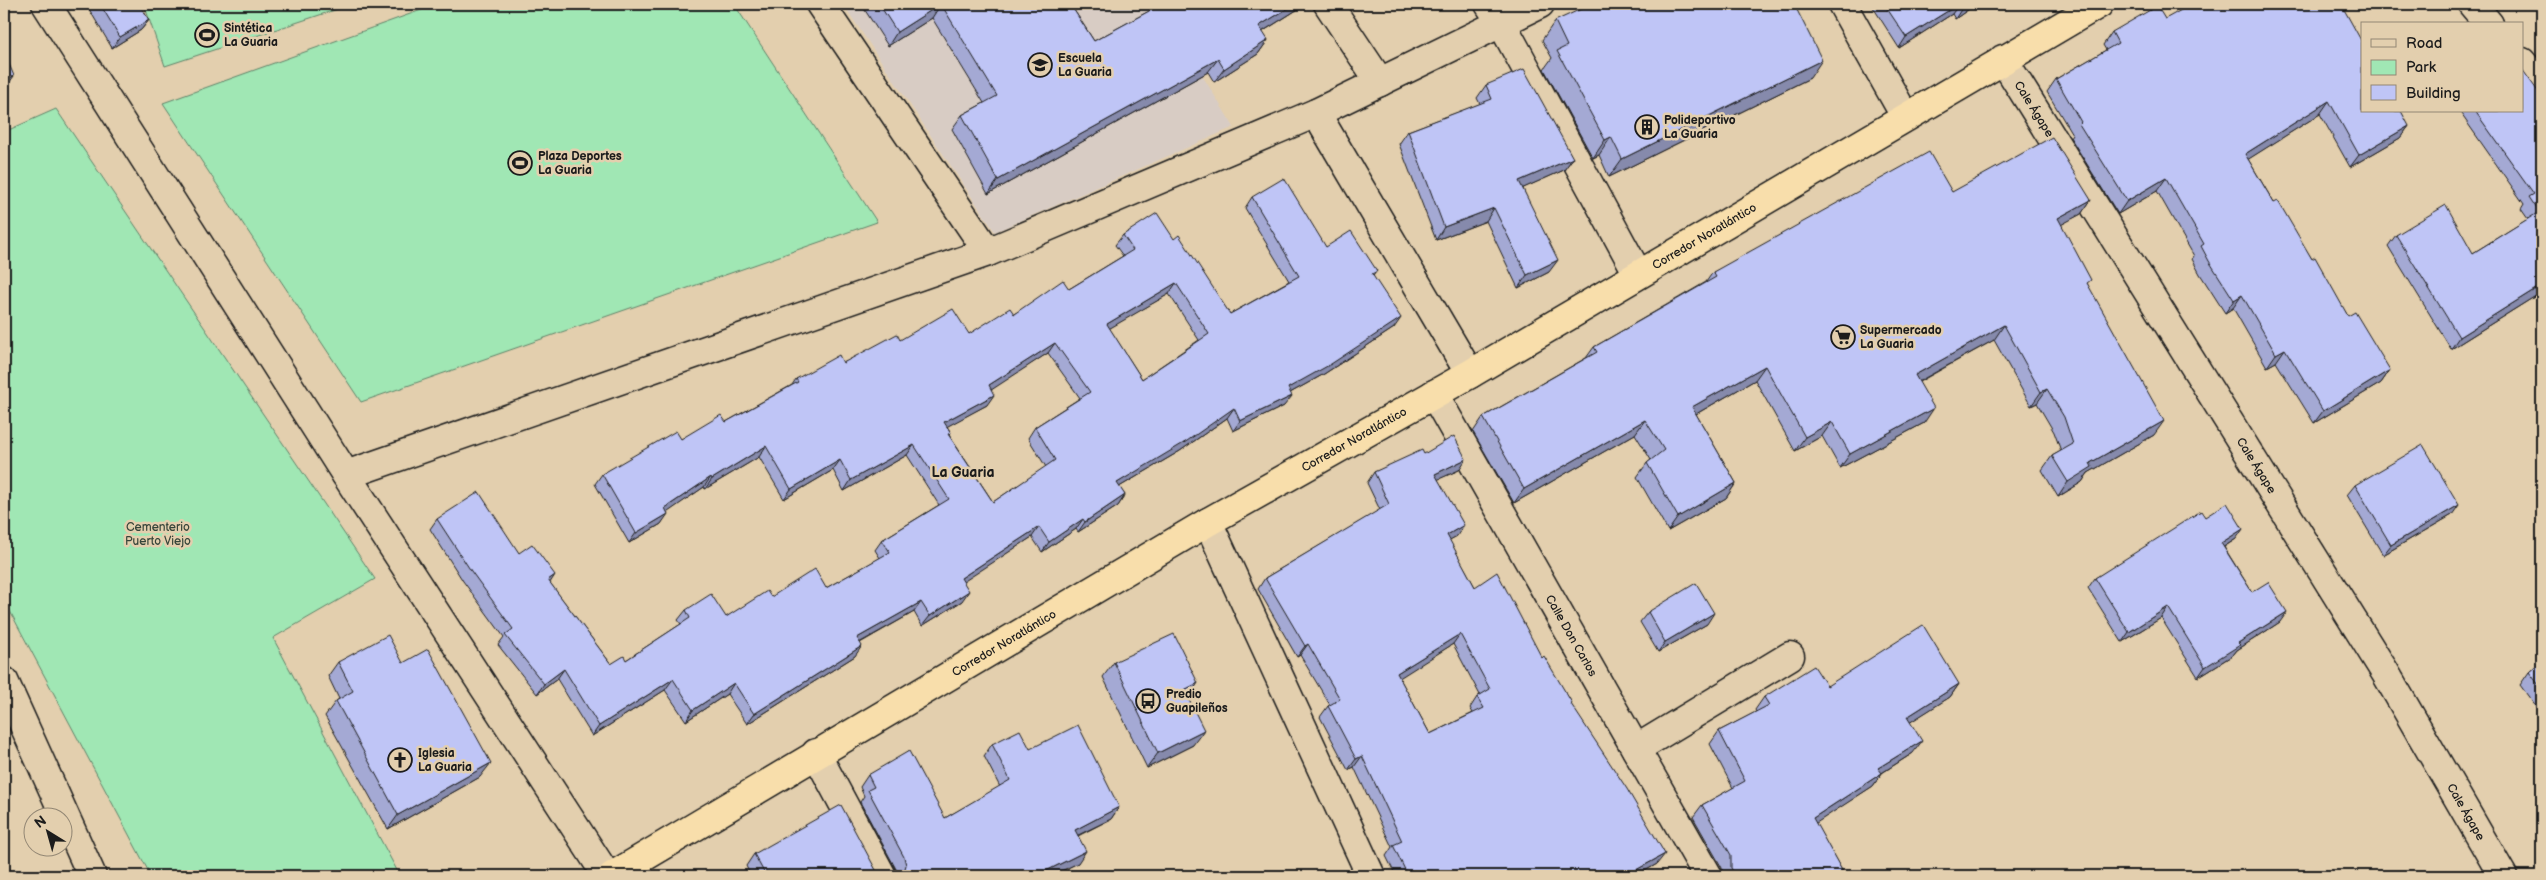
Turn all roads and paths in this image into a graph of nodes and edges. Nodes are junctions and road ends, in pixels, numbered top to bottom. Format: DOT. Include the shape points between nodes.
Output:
graph roads {
  1 [pos="46,4"];
  2 [pos="820,4"];
  3 [pos="1328,4"];
  4 [pos="1540,4"];
  5 [pos="1842,4"];
  6 [pos="2099,4"];
  7 [pos="2472,4"];
  8 [pos="1495,14"];
  9 [pos="2487,22"];
  10 [pos="2003,59"];
  11 [pos="2524,64"];
  12 [pos="1380,82"];
  13 [pos="2542,86"];
  14 [pos="1316,113"];
  15 [pos="1905,116"];
  16 [pos="988,252"];
  17 [pos="1638,274"];
  18 [pos="1470,374"];
  19 [pos="1434,394"];
  20 [pos="346,475"];
  21 [pos="1208,522"];
  22 [pos="1790,656"];
  23 [pos="4,681"];
  24 [pos="1636,749"];
  25 [pos="816,753"];
  26 [pos="616,875"];
  27 [pos="92,876"];
  28 [pos="882,876"];
  29 [pos="1371,876"];
  30 [pos="1708,876"];
  31 [pos="2503,876"];
  1 -- 20 [label="street"];
  2 -- 16 [label="street"];
  3 -- 12 [label="street"];
  4 -- 8 [label="street"];
  5 -- 15 [label="street"];
  6 -- 10 [label="highway, Corredor Noratlántico"];
  7 -- 9 [label="street"];
  8 -- 12 [label="street"];
  8 -- 17 [label="street"];
  10 -- 15 [label="highway, Corredor Noratlántico"];
  10 -- 31 [label="street, Cale Ágape" via="2385,672"];
  11 -- 13 [label="street"];
  12 -- 14 [label="street"];
  14 -- 16 [label="street"];
  14 -- 18 [label="street"];
  15 -- 17 [label="highway, Corredor Noratlántico"];
  16 -- 20 [label="street"];
  17 -- 18 [label="highway, Corredor Noratlántico"];
  18 -- 19 [label="highway, Corredor Noratlántico"];
  19 -- 21 [label="highway, Corredor Noratlántico"];
  19 -- 24 [label="street, Calle Don Carlos"];
  20 -- 26 [label="street"];
  21 -- 25 [label="highway, Corredor Noratlántico"];
  21 -- 29 [label="street"];
  22 -- 24 [label="street"];
  23 -- 27 [label="street"];
  24 -- 30 [label="street, Calle Don Carlos"];
  25 -- 26 [label="highway, Corredor Noratlántico"];
  25 -- 28 [label="street"];
}
